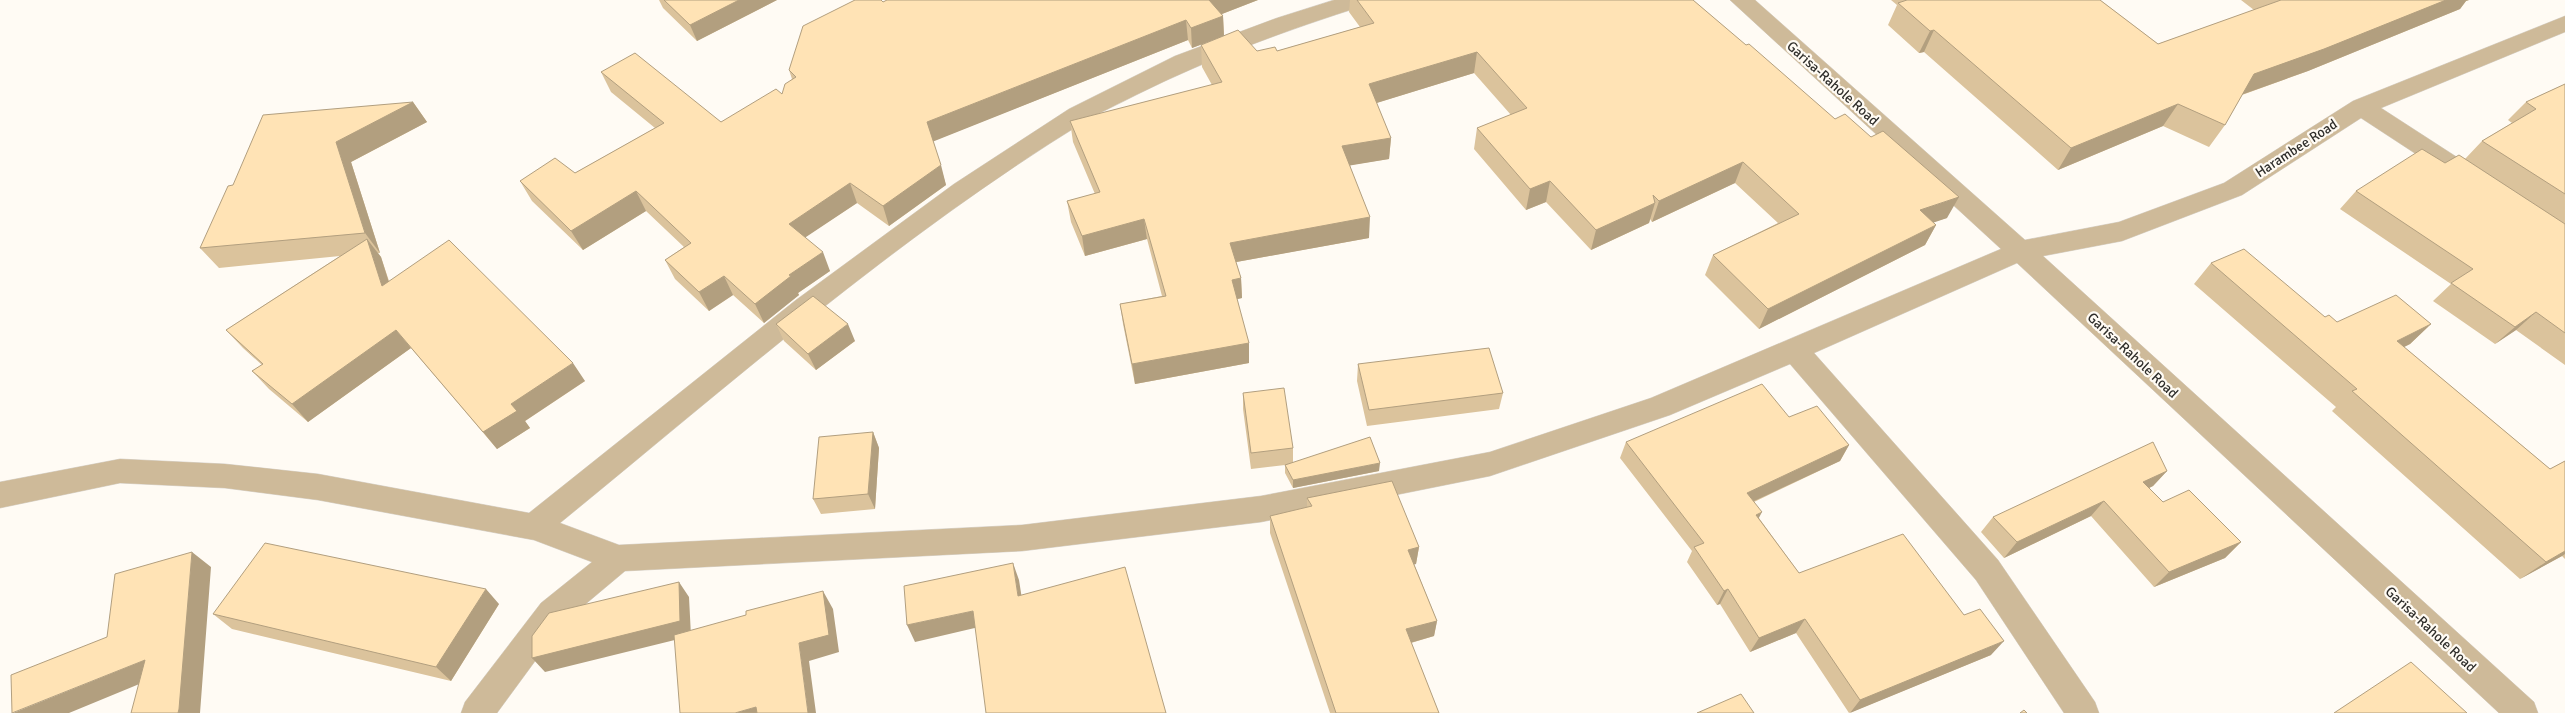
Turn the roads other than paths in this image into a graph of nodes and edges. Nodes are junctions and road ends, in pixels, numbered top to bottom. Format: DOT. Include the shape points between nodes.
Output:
graph roads {
  1 [pos="1358,0"];
  2 [pos="1741,0"];
  3 [pos="2565,23"];
  4 [pos="2361,107"];
  5 [pos="2500,197"];
  6 [pos="2020,251"];
  7 [pos="1794,350"];
  8 [pos="0,495"];
  9 [pos="534,527"];
  10 [pos="619,558"];
  11 [pos="477,713"];
  12 [pos="2083,713"];
  13 [pos="2522,713"];
  1 -- 9 [label="street" via="1183,62 1078,115 963,190 805,308"];
  2 -- 6 [label="street, Garisa-Rahole Road"];
  3 -- 4 [label="street, Harambee Road"];
  4 -- 5 [label="street"];
  4 -- 6 [label="street, Harambee Road" via="2233,189 2122,231"];
  6 -- 7 [label="street, Harambee Road"];
  6 -- 13 [label="street, Garisa-Rahole Road"];
  7 -- 10 [label="street, Harambee Road" via="1660,407 1490,464 1261,509 1022,538"];
  7 -- 12 [label="street" via="1987,570"];
  8 -- 9 [label="street" via="120,471 225,476 318,487"];
  9 -- 10 [label="street"];
  10 -- 11 [label="street" via="552,613"];
}
